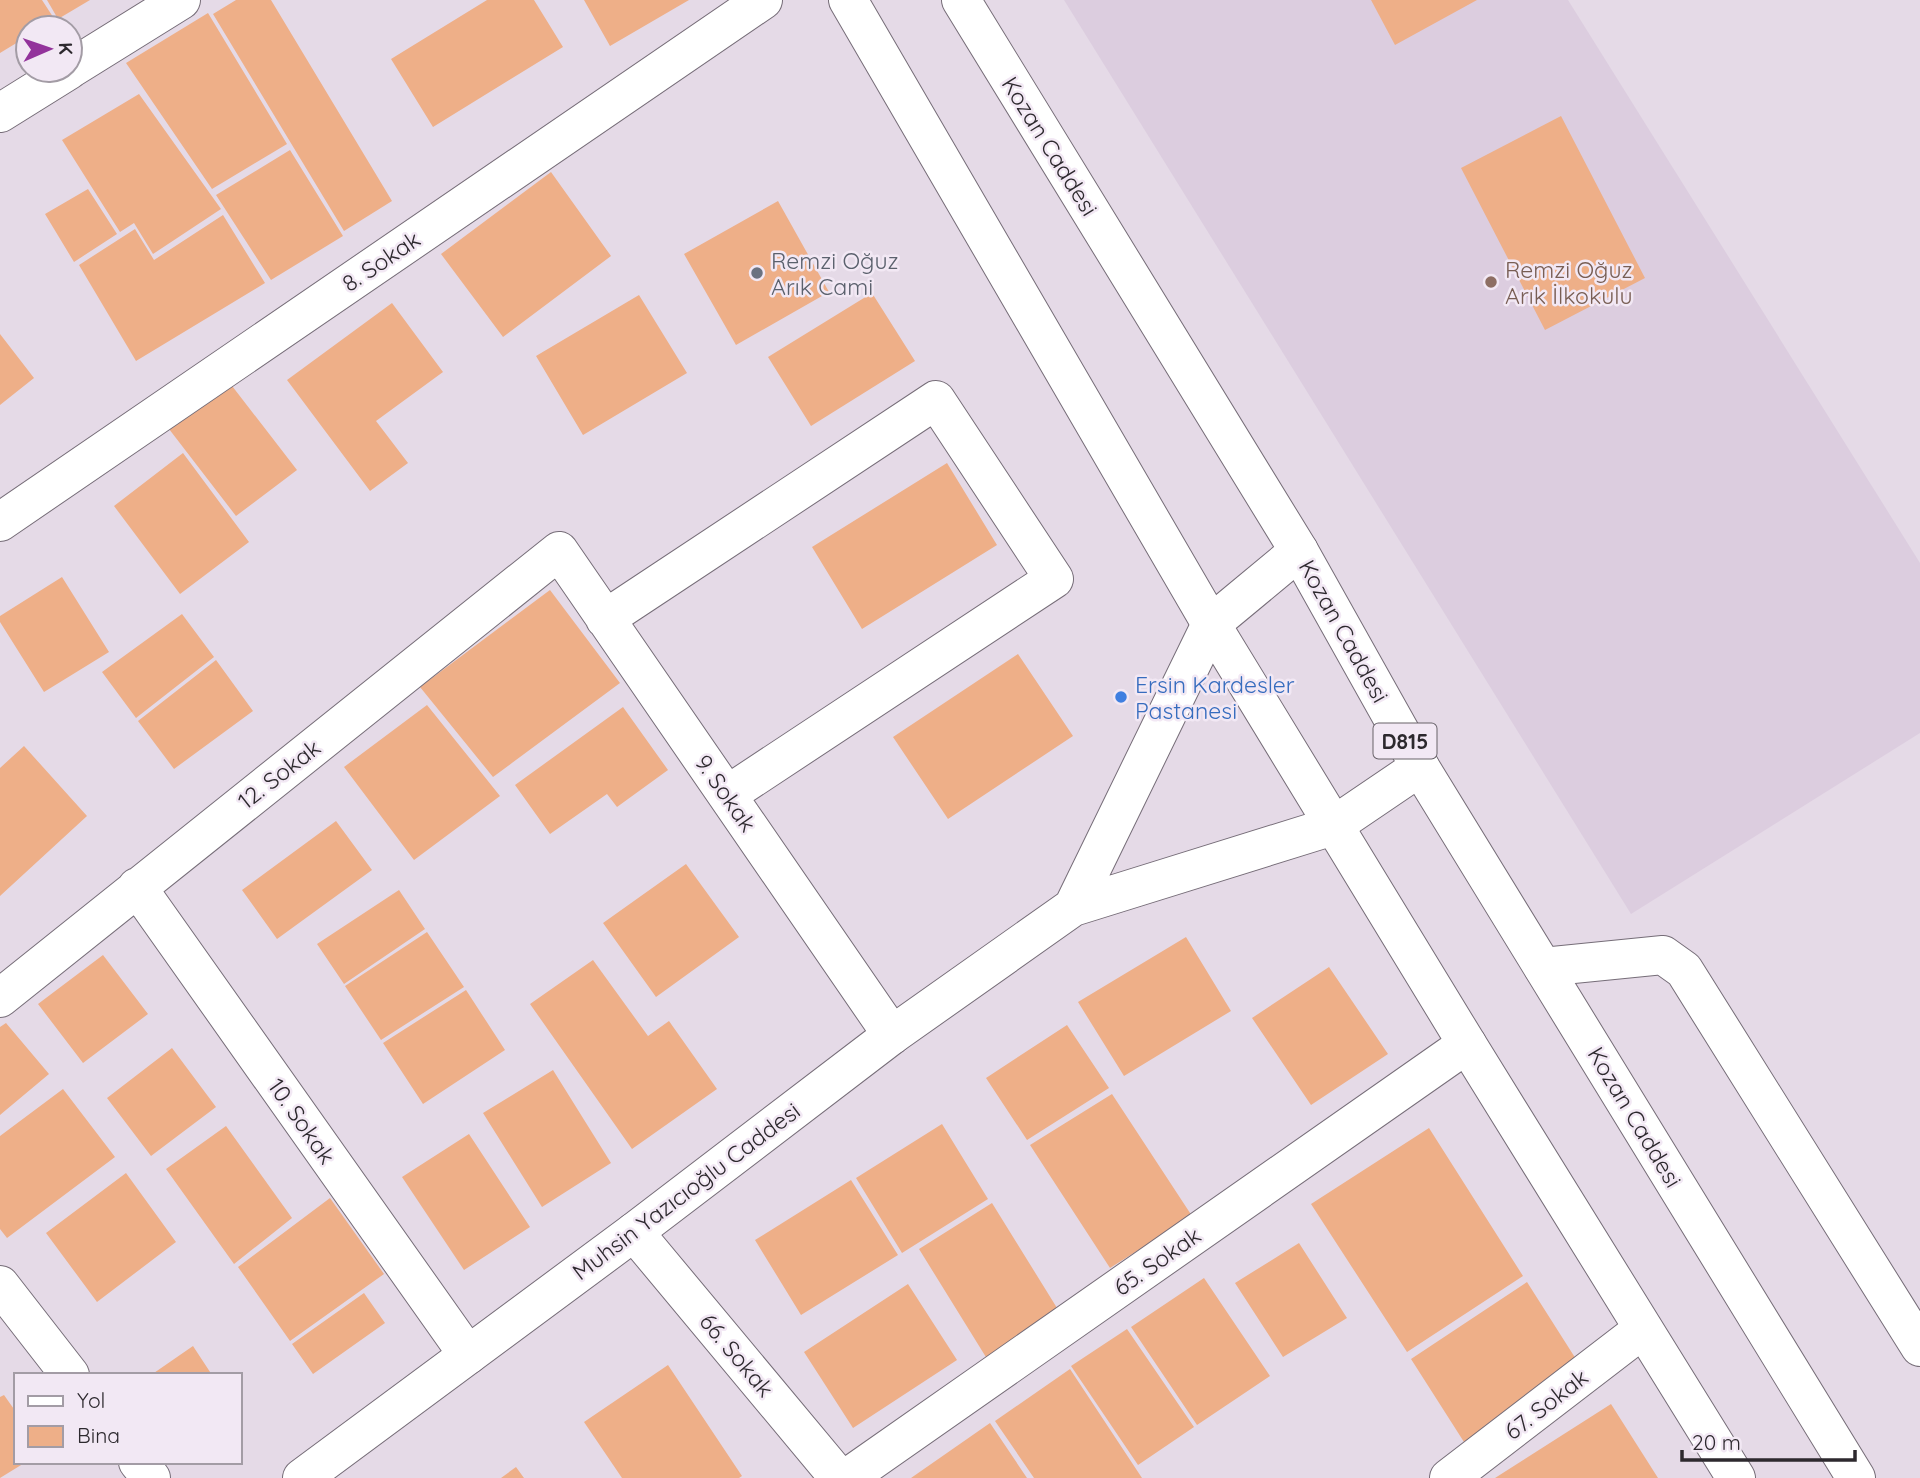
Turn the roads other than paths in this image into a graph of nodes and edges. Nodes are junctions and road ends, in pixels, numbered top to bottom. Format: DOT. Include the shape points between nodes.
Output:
graph roads {
  1 [pos="181,0"];
  2 [pos="763,0"];
  3 [pos="848,0"];
  4 [pos="961,0"];
  5 [pos="84,61"];
  6 [pos="47,84"];
  7 [pos="0,113"];
  8 [pos="0,522"];
  9 [pos="559,551"];
  10 [pos="1299,551"];
  11 [pos="605,618"];
  12 [pos="1212,624"];
  13 [pos="1420,766"];
  14 [pos="727,794"];
  15 [pos="1333,826"];
  16 [pos="137,887"];
  17 [pos="1073,907"];
  18 [pos="1543,967"];
  19 [pos="0,998"];
  20 [pos="892,1035"];
  21 [pos="1467,1044"];
  22 [pos="634,1232"];
  23 [pos="0,1284"];
  24 [pos="1643,1329"];
  25 [pos="1920,1347"];
  26 [pos="468,1354"];
  27 [pos="68,1373"];
  28 [pos="140,1464"];
  29 [pos="151,1478"];
  30 [pos="302,1478"];
  31 [pos="839,1478"];
  32 [pos="847,1478"];
  33 [pos="1449,1478"];
  34 [pos="1737,1478"];
  35 [pos="1856,1478"];
  1 -- 5 [label="main road"];
  2 -- 8 [label="main road, 8. Sokak"];
  3 -- 12 [label="main road"];
  4 -- 10 [label="main road, Kozan Caddesi / D815"];
  6 -- 7 [label="main road"];
  9 -- 11 [label="main road, 9. Sokak"];
  9 -- 16 [label="main road, 12. Sokak"];
  10 -- 12 [label="main road"];
  10 -- 13 [label="main road, Kozan Caddesi / D815"];
  11 -- 14 [label="main road, 9. Sokak"];
  11 -- 14 [label="main road" via="936,400 1054,579"];
  12 -- 15 [label="main road"];
  12 -- 17 [label="main road"];
  13 -- 15 [label="main road"];
  13 -- 18 [label="main road, Kozan Caddesi / D815"];
  14 -- 20 [label="main road, 9. Sokak"];
  15 -- 17 [label="main road"];
  15 -- 21 [label="main road"];
  16 -- 19 [label="main road, 12. Sokak"];
  16 -- 26 [label="main road, 10. Sokak"];
  17 -- 20 [label="main road, Muhsin Yazıcıoğlu Caddesi"];
  18 -- 25 [label="main road" via="1663,955 1684,970"];
  18 -- 35 [label="main road, Kozan Caddesi / D815"];
  20 -- 22 [label="main road, Muhsin Yazıcıoğlu Caddesi"];
  21 -- 24 [label="main road"];
  21 -- 32 [label="main road, 65. Sokak"];
  22 -- 26 [label="main road, Muhsin Yazıcıoğlu Caddesi"];
  22 -- 31 [label="main road, 66. Sokak"];
  23 -- 27 [label="main road"];
  24 -- 33 [label="main road, 67. Sokak"];
  24 -- 34 [label="main road"];
  26 -- 30 [label="main road, Muhsin Yazıcıoğlu Caddesi"];
  28 -- 29 [label="main road"];
}
